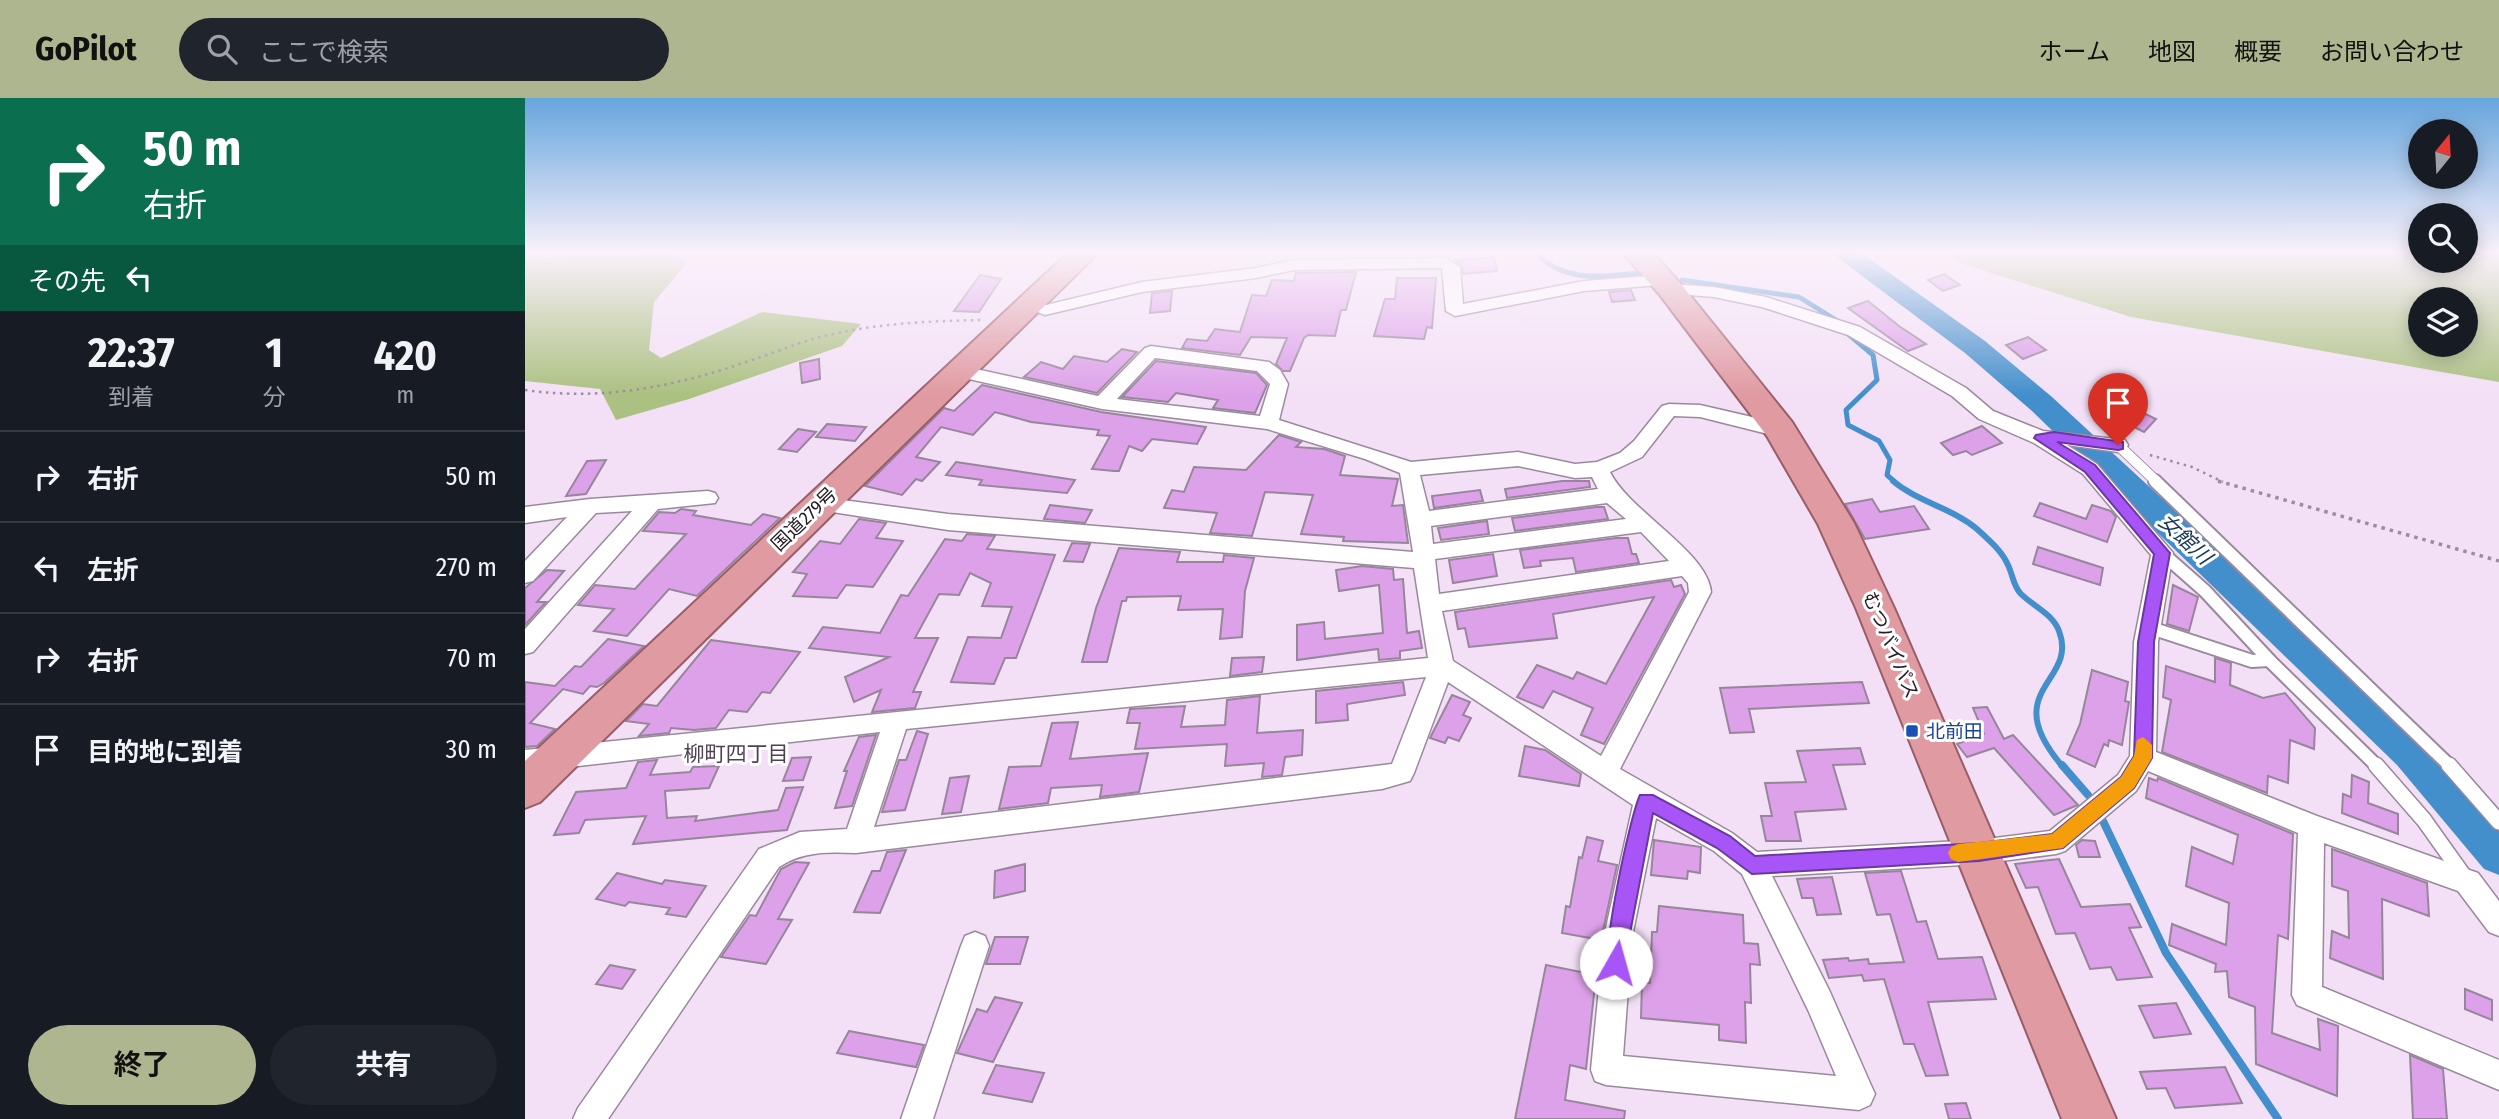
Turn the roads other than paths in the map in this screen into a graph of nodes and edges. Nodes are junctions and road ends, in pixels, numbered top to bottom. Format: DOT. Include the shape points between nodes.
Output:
graph roads {
  1 [pos="1036,300"];
  2 [pos="1089,300"];
  3 [pos="1454,300"];
  4 [pos="1514,300"];
  5 [pos="1676,300"];
  6 [pos="1754,300"];
  7 [pos="1022,313"];
  8 [pos="958,371"];
  9 [pos="1102,403"];
  10 [pos="1268,423"];
  11 [pos="1780,430"];
  12 [pos="2047,438"];
  13 [pos="2112,444"];
  14 [pos="1409,468"];
  15 [pos="1598,469"];
  16 [pos="1611,495"];
  17 [pos="708,498"];
  18 [pos="651,503"];
  19 [pos="820,504"];
  20 [pos="590,506"];
  21 [pos="525,515"];
  22 [pos="1420,520"];
  23 [pos="1646,524"];
  24 [pos="2162,553"];
  25 [pos="1423,557"];
  26 [pos="1687,567"];
  27 [pos="525,575"];
  28 [pos="1429,604"];
  29 [pos="2148,627"];
  30 [pos="525,645"];
  31 [pos="2269,660"];
  32 [pos="1442,666"];
  33 [pos="897,719"];
  34 [pos="2143,758"];
  35 [pos="541,760"];
  36 [pos="1605,773"];
  37 [pos="525,789"];
  38 [pos="1647,800"];
  39 [pos="2499,822"];
  40 [pos="2311,826"];
  41 [pos="856,841"];
  42 [pos="1979,852"];
  43 [pos="1752,865"];
  44 [pos="2468,882"];
  45 [pos="2499,923"];
  46 [pos="975,946"];
  47 [pos="2499,1075"];
  48 [pos="589,1119"];
  49 [pos="917,1119"];
  50 [pos="2089,1119"];
  1 -- 7 [label="highway, 国道279号"];
  2 -- 7 [label="street"];
  3 -- 4 [label="street" via="1455,311"];
  5 -- 11 [label="highway, むつバイパス"];
  6 -- 12 [label="street" via="1854,331 1959,392 1986,415"];
  7 -- 8 [label="highway, 国道279号"];
  8 -- 9 [label="street"];
  8 -- 19 [label="highway, 国道279号"];
  9 -- 10 [label="street"];
  9 -- 10 [label="street" via="1151,352 1262,366 1279,384"];
  10 -- 14 [label="street"];
  11 -- 15 [label="street" via="1700,411 1669,410 1638,452"];
  11 -- 42 [label="highway, むつバイパス" via="1836,523"];
  12 -- 13 [label="street"];
  12 -- 24 [label="street" via="2090,469"];
  13 -- 39 [label="lane" via="2442,758"];
  14 -- 15 [label="street" via="1518,458 1575,471"];
  14 -- 22 [label="street"];
  15 -- 16 [label="street"];
  16 -- 22 [label="street"];
  16 -- 23 [label="street"];
  17 -- 18 [label="street"];
  18 -- 20 [label="street"];
  18 -- 30 [label="street"];
  19 -- 25 [label="street" via="948,522"];
  19 -- 35 [label="highway, 国道279号"];
  20 -- 21 [label="street"];
  20 -- 27 [label="street"];
  22 -- 25 [label="street"];
  23 -- 25 [label="street"];
  23 -- 26 [label="street"];
  24 -- 29 [label="street"];
  24 -- 31 [label="lane" via="2191,575"];
  25 -- 28 [label="street"];
  26 -- 28 [label="street"];
  26 -- 36 [label="street" via="1699,580 1700,592"];
  28 -- 32 [label="street"];
  29 -- 31 [label="lane" via="2252,661"];
  29 -- 34 [label="street"];
  31 -- 44 [label="lane" via="2351,739 2447,848"];
  32 -- 33 [label="street"];
  32 -- 36 [label="street"];
  32 -- 41 [label="street" via="1401,773"];
  33 -- 35 [label="street"];
  33 -- 41 [label="street"];
  34 -- 40 [label="street"];
  34 -- 42 [label="street" via="2127,783 2056,842"];
  35 -- 37 [label="highway, 国道279号"];
  36 -- 38 [label="street"];
  38 -- 43 [label="street" via="1723,842"];
  38 -- 43 [label="street" via="1618,937 1607,1070 1859,1094 1820,1002"];
  40 -- 44 [label="street"];
  40 -- 47 [label="street" via="2307,995"];
  41 -- 48 [label="street" via="785,846 769,858"];
  42 -- 43 [label="street"];
  42 -- 50 [label="highway, むつバイパス"];
  44 -- 45 [label="street"];
  46 -- 49 [label="street"];
}
